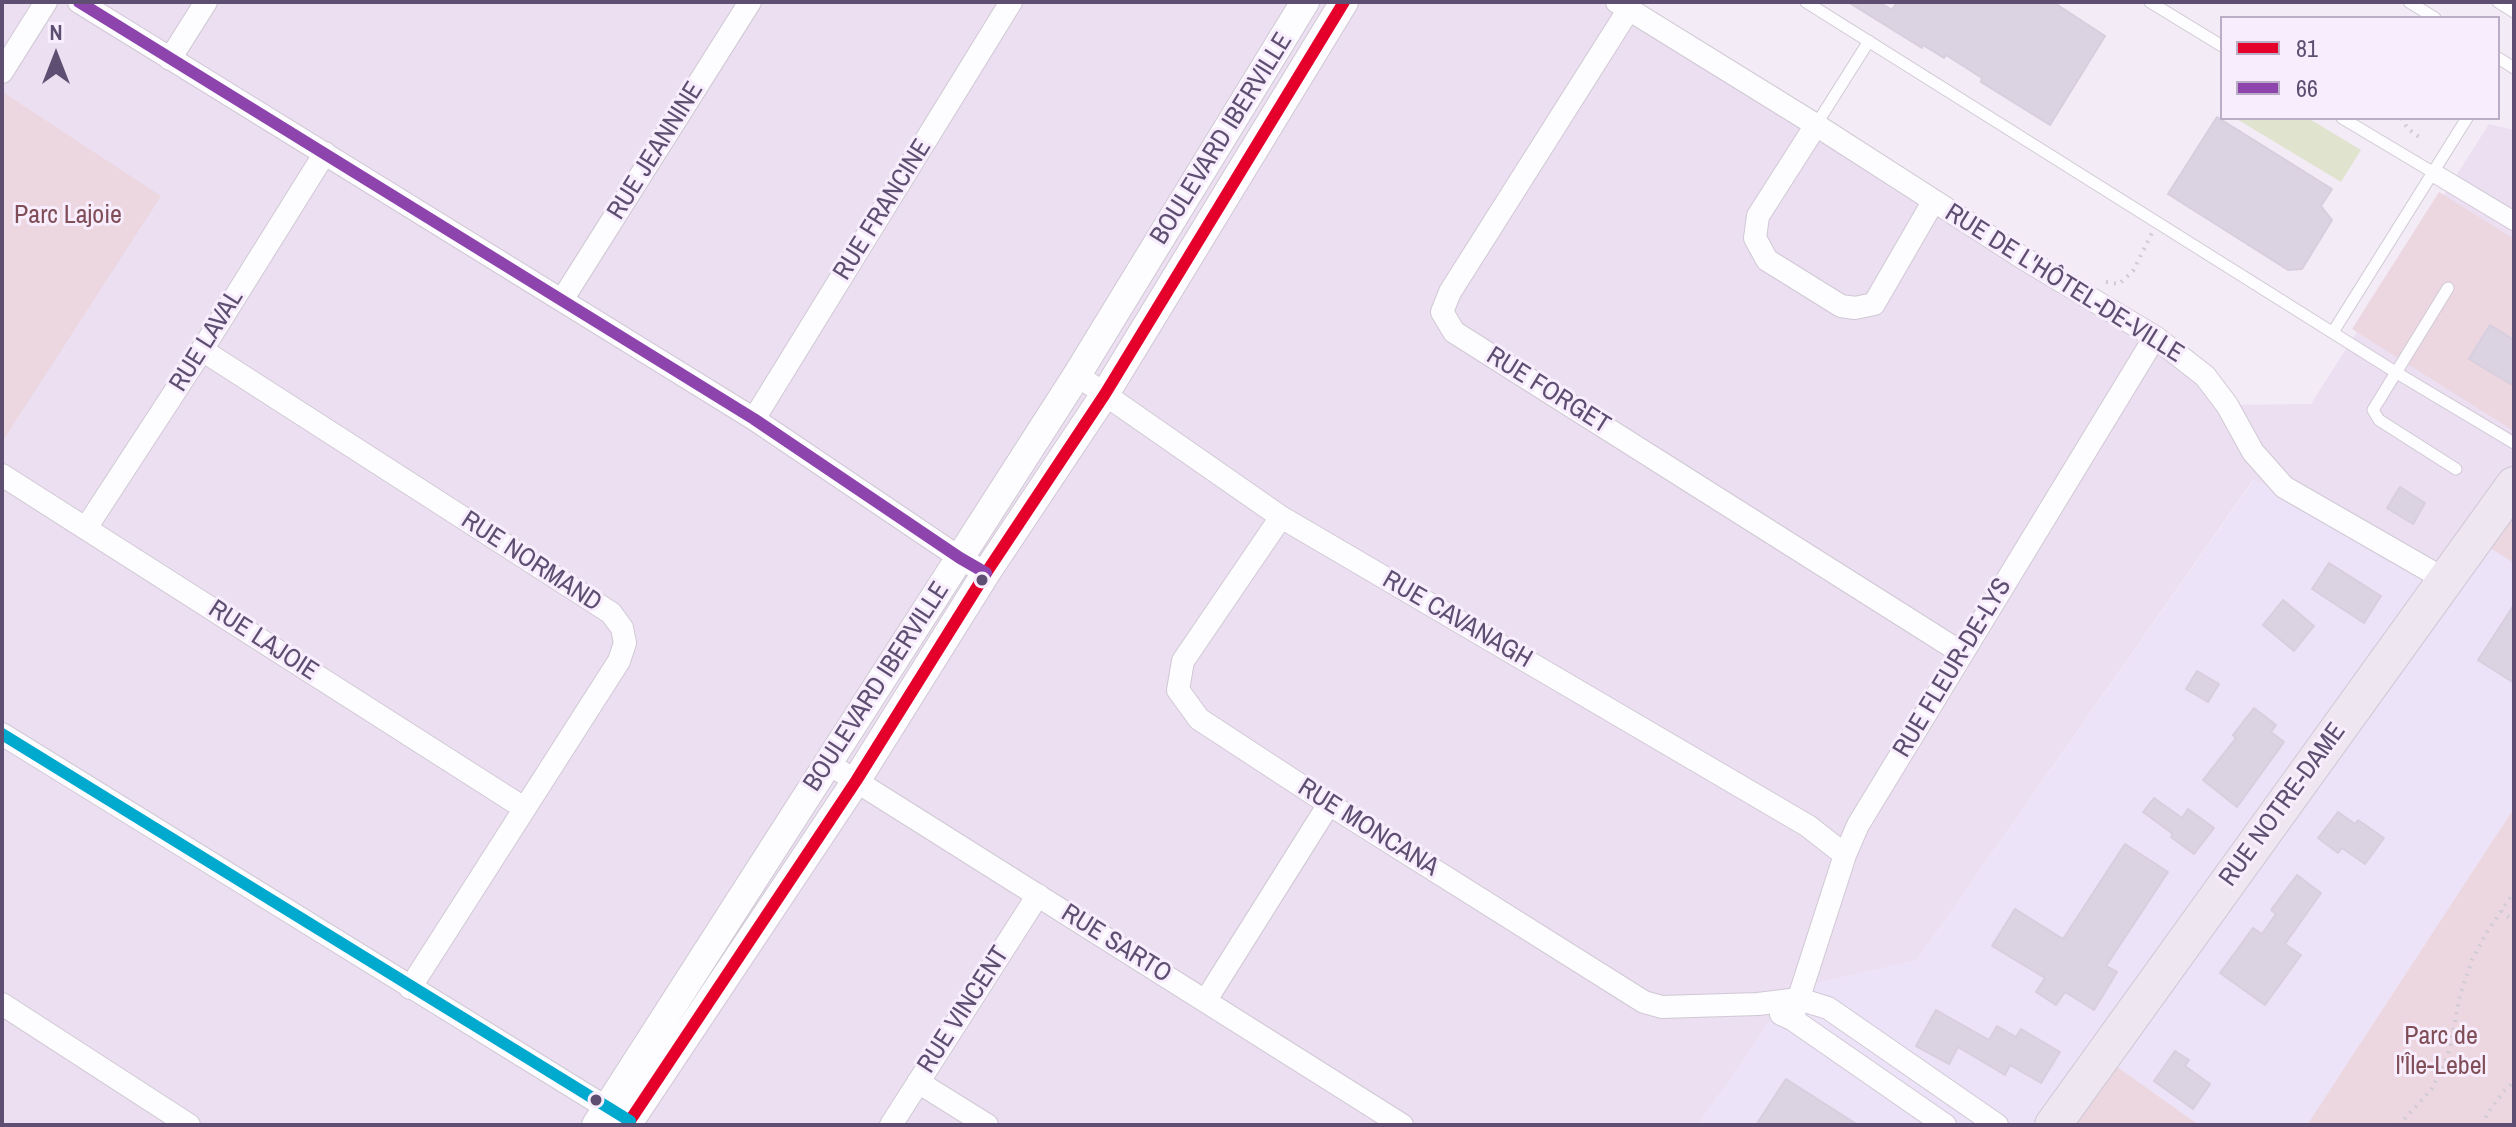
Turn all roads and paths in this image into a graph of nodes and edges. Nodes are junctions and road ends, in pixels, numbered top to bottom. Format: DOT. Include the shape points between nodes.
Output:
graph roads {
  1 [pos="46,2"];
  2 [pos="79,2"];
  3 [pos="206,2"];
  4 [pos="750,2"];
  5 [pos="1011,2"];
  6 [pos="1305,2"];
  7 [pos="1344,2"];
  8 [pos="1806,2"];
  9 [pos="2150,2"];
  10 [pos="2409,2"];
  11 [pos="2498,2"];
  12 [pos="1623,6"];
  13 [pos="1824,7"];
  14 [pos="2514,12"];
  15 [pos="2432,16"];
  16 [pos="1869,41"];
  17 [pos="2220,45"];
  18 [pos="170,59"];
  19 [pos="2,72"];
  20 [pos="2345,120"];
  21 [pos="2402,120"];
  22 [pos="2466,120"];
  23 [pos="1816,125"];
  24 [pos="2419,137"];
  25 [pos="325,153"];
  26 [pos="2434,173"];
  27 [pos="1933,202"];
  28 [pos="2514,221"];
  29 [pos="2157,223"];
  30 [pos="2102,281"];
  31 [pos="2448,288"];
  32 [pos="562,300"];
  33 [pos="2333,332"];
  34 [pos="2155,337"];
  35 [pos="202,350"];
  36 [pos="2397,373"];
  37 [pos="1077,375"];
  38 [pos="1105,394"];
  39 [pos="754,419"];
  40 [pos="2514,443"];
  41 [pos="2456,469"];
  42 [pos="2,475"];
  43 [pos="2514,485"];
  44 [pos="1281,517"];
  45 [pos="86,528"];
  46 [pos="960,558"];
  47 [pos="986,573"];
  48 [pos="2444,579"];
  49 [pos="1962,653"];
  50 [pos="4,741"];
  51 [pos="829,764"];
  52 [pos="856,781"];
  53 [pos="1329,804"];
  54 [pos="524,808"];
  55 [pos="1845,855"];
  56 [pos="2514,892"];
  57 [pos="1038,895"];
  58 [pos="2501,911"];
  59 [pos="2514,921"];
  60 [pos="410,988"];
  61 [pos="1206,1000"];
  62 [pos="2,1004"];
  63 [pos="1796,1009"];
  64 [pos="918,1082"];
  65 [pos="2514,1082"];
  66 [pos="615,1120"];
  67 [pos="189,1125"];
  68 [pos="891,1125"];
  69 [pos="987,1125"];
  70 [pos="1402,1125"];
  71 [pos="1945,1125"];
  72 [pos="1997,1125"];
  73 [pos="2053,1125"];
  74 [pos="2399,1125"];
  75 [pos="2483,1125"];
  1 -- 19 [label="street"];
  2 -- 18 [label="street"];
  3 -- 18 [label="street"];
  4 -- 32 [label="street, RUE JEANNINE"];
  5 -- 39 [label="street, RUE FRANCINE"];
  6 -- 37 [label="street, BOULEVARD IBERVILLE"];
  7 -- 38 [label="street, BOULEVARD IBERVILLE"];
  8 -- 13 [label="lane"];
  9 -- 17 [label="lane"];
  10 -- 15 [label="lane"];
  11 -- 14 [label="lane"];
  12 -- 23 [label="street, RUE DE L'HÔTEL-DE-VILLE"];
  12 -- 49 [label="street, RUE FORGET" via="1442,312 1454,332"];
  13 -- 16 [label="lane"];
  16 -- 23 [label="lane"];
  16 -- 29 [label="lane"];
  18 -- 25 [label="street"];
  20 -- 26 [label="lane"];
  21 -- 24 [label="path"];
  22 -- 26 [label="lane"];
  23 -- 27 [label="street, RUE DE L'HÔTEL-DE-VILLE"];
  23 -- 27 [label="street, RUE DE L'HÔTEL-DE-VILLE" via="1758,216 1755,238 1767,260 1841,306 1874,304"];
  25 -- 32 [label="street"];
  25 -- 35 [label="street, RUE LAVAL"];
  26 -- 28 [label="street"];
  26 -- 33 [label="lane"];
  27 -- 34 [label="street, RUE DE L'HÔTEL-DE-VILLE"];
  29 -- 30 [label="path" via="2133,271 2119,284"];
  29 -- 33 [label="lane"];
  31 -- 36 [label="lane"];
  32 -- 39 [label="street"];
  33 -- 36 [label="lane"];
  34 -- 48 [label="street, RUE DE L'HÔTEL-DE-VILLE" via="2205,376 2253,452 2284,487"];
  34 -- 49 [label="street, RUE FLEUR-DE-LYS"];
  35 -- 45 [label="street, RUE LAVAL"];
  35 -- 54 [label="street, RUE NORMAND" via="611,613 622,628 625,643 619,661"];
  36 -- 40 [label="lane"];
  36 -- 41 [label="lane" via="2374,406 2374,415"];
  37 -- 38 [label="street, RUE CAVANAGH"];
  37 -- 46 [label="street, BOULEVARD IBERVILLE"];
  38 -- 44 [label="street, RUE CAVANAGH"];
  38 -- 47 [label="street, BOULEVARD IBERVILLE"];
  39 -- 46 [label="street"];
  42 -- 45 [label="street, RUE LAJOIE"];
  43 -- 48 [label="main road, RUE NOTRE-DAME"];
  44 -- 53 [label="street, RUE MONCANA" via="1183,661 1178,690 1199,719"];
  44 -- 55 [label="street, RUE CAVANAGH" via="1808,826"];
  45 -- 54 [label="street, RUE LAJOIE"];
  46 -- 47 [label="street"];
  46 -- 51 [label="street, BOULEVARD IBERVILLE"];
  47 -- 52 [label="street, BOULEVARD IBERVILLE"];
  48 -- 73 [label="main road, RUE NOTRE-DAME"];
  49 -- 55 [label="street, RUE FLEUR-DE-LYS"];
  50 -- 60 [label="street"];
  51 -- 52 [label="street, RUE SARTO"];
  51 -- 66 [label="street, BOULEVARD IBERVILLE"];
  52 -- 57 [label="street, RUE SARTO"];
  52 -- 66 [label="street, BOULEVARD IBERVILLE"];
  53 -- 61 [label="street"];
  53 -- 63 [label="street, RUE MONCANA" via="1644,1002 1662,1007 1758,1004"];
  54 -- 60 [label="street, RUE NORMAND"];
  55 -- 63 [label="street, RUE FLEUR-DE-LYS"];
  56 -- 58 [label="path"];
  57 -- 61 [label="street, RUE SARTO"];
  57 -- 64 [label="street, RUE VINCENT"];
  58 -- 59 [label="path"];
  58 -- 74 [label="path" via="2472,960 2442,1069 2431,1090"];
  60 -- 66 [label="street"];
  61 -- 70 [label="street, RUE SARTO"];
  62 -- 67 [label="street"];
  63 -- 71 [label="street"];
  63 -- 72 [label="street, RUE MONCANA" via="1828,1008"];
  64 -- 68 [label="street, RUE VINCENT"];
  64 -- 69 [label="street"];
  65 -- 75 [label="path"];
}
